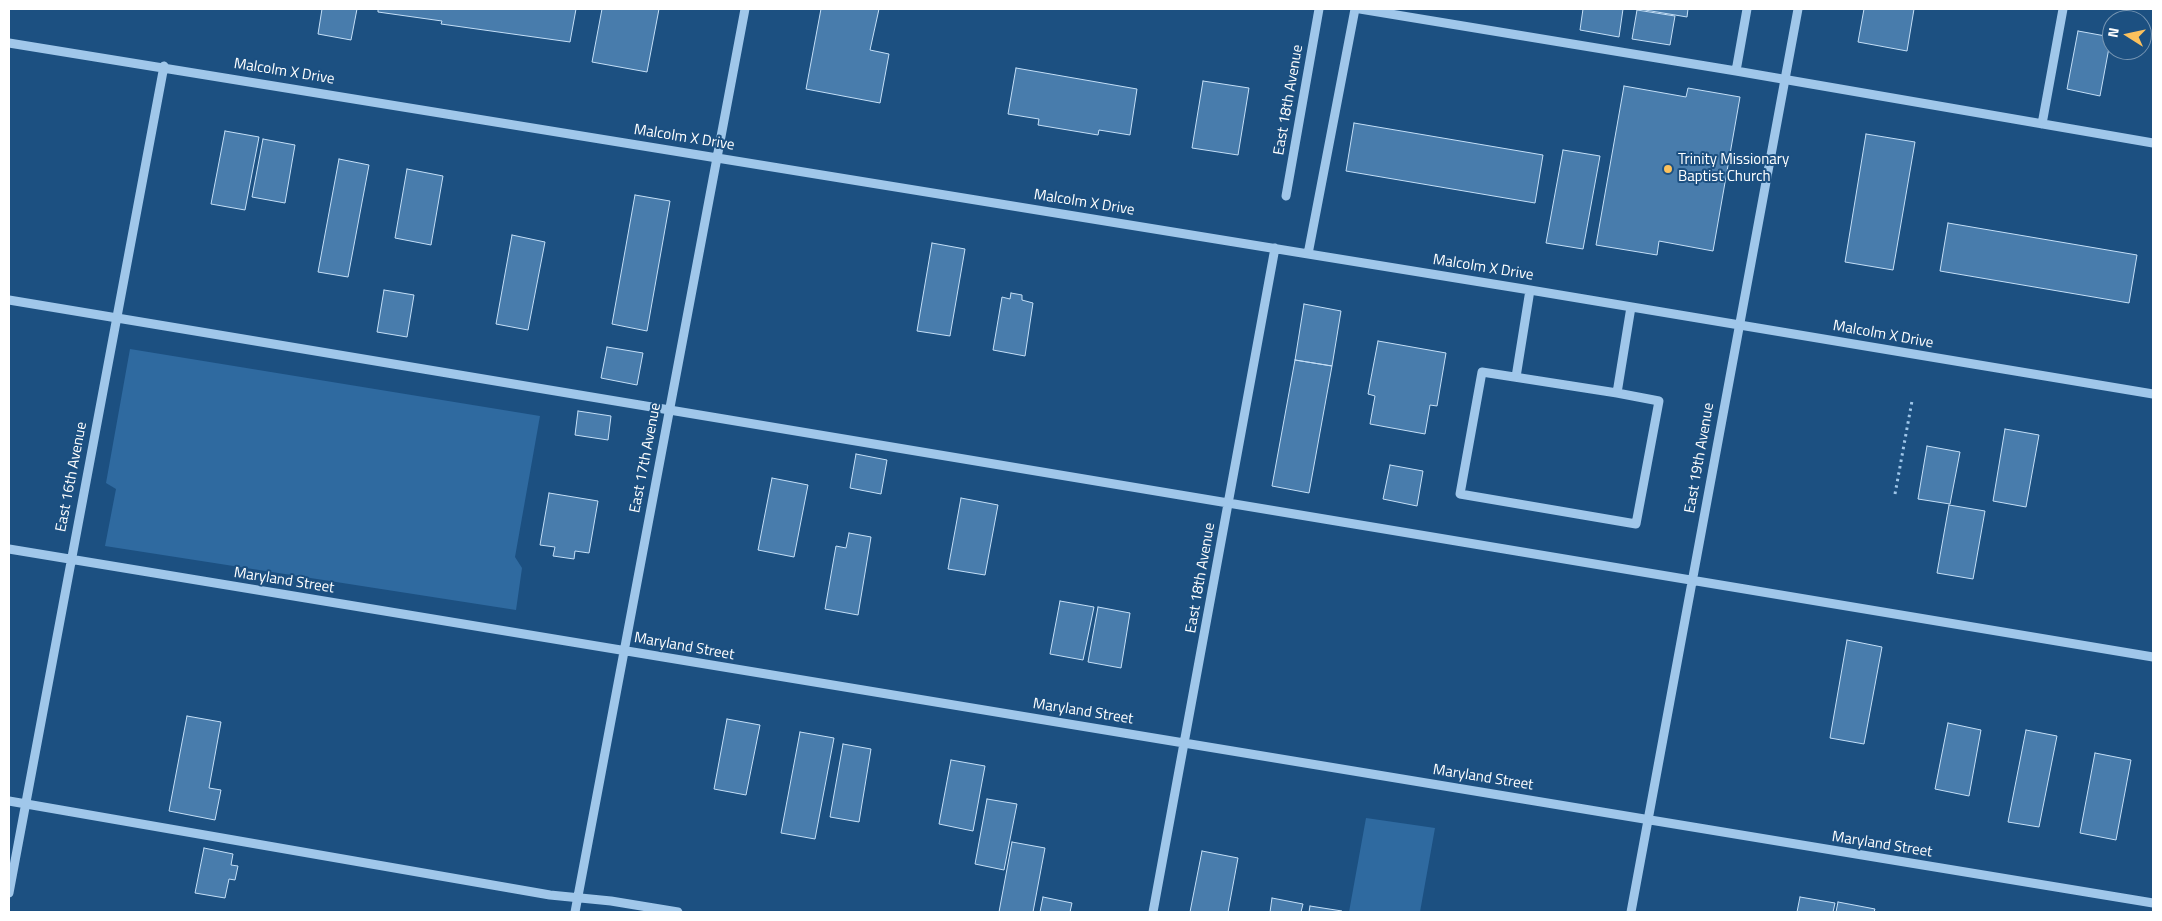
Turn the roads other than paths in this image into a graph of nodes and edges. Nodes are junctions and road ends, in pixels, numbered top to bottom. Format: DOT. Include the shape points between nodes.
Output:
graph roads {
  1 [pos="745,9"];
  2 [pos="1319,9"];
  3 [pos="1355,9"];
  4 [pos="1360,9"];
  5 [pos="1747,9"];
  6 [pos="1798,9"];
  7 [pos="2063,9"];
  8 [pos="9,42"];
  9 [pos="164,66"];
  10 [pos="1736,70"];
  11 [pos="1785,79"];
  12 [pos="2042,124"];
  13 [pos="2153,143"];
  14 [pos="717,157"];
  15 [pos="1286,196"];
  16 [pos="1275,248"];
  17 [pos="1308,254"];
  18 [pos="1530,290"];
  19 [pos="9,300"];
  20 [pos="1631,307"];
  21 [pos="116,318"];
  22 [pos="1739,324"];
  23 [pos="1516,377"];
  24 [pos="1617,393"];
  25 [pos="2153,394"];
  26 [pos="669,410"];
  27 [pos="1229,502"];
  28 [pos="9,549"];
  29 [pos="70,560"];
  30 [pos="1692,581"];
  31 [pos="624,651"];
  32 [pos="2153,656"];
  33 [pos="1184,743"];
  34 [pos="9,801"];
  35 [pos="25,804"];
  36 [pos="1648,820"];
  37 [pos="9,893"];
  38 [pos="578,898"];
  39 [pos="2153,903"];
  40 [pos="575,912"];
  41 [pos="678,912"];
  42 [pos="1152,912"];
  43 [pos="1631,912"];
  1 -- 14 [label="street, East 17th Avenue"];
  2 -- 15 [label="street, East 18th Avenue"];
  3 -- 17 [label="street"];
  4 -- 10 [label="street"];
  5 -- 10 [label="street"];
  6 -- 11 [label="street, East 19th Avenue"];
  7 -- 12 [label="street"];
  8 -- 9 [label="street, Malcolm X Drive"];
  9 -- 14 [label="street, Malcolm X Drive"];
  9 -- 21 [label="street, East 16th Avenue"];
  10 -- 11 [label="street"];
  11 -- 12 [label="street"];
  11 -- 22 [label="street, East 19th Avenue"];
  12 -- 13 [label="street"];
  14 -- 16 [label="street, Malcolm X Drive"];
  14 -- 26 [label="street, East 17th Avenue"];
  16 -- 17 [label="street, Malcolm X Drive"];
  16 -- 27 [label="street, East 18th Avenue"];
  17 -- 18 [label="street, Malcolm X Drive"];
  18 -- 20 [label="street, Malcolm X Drive"];
  18 -- 23 [label="street"];
  19 -- 21 [label="street"];
  20 -- 22 [label="street, Malcolm X Drive"];
  20 -- 24 [label="street"];
  21 -- 26 [label="street"];
  21 -- 29 [label="street, East 16th Avenue"];
  22 -- 25 [label="street, Malcolm X Drive"];
  22 -- 30 [label="street, East 19th Avenue"];
  23 -- 24 [label="street"];
  23 -- 24 [label="street" via="1482,372 1460,494 1636,524 1659,401"];
  26 -- 27 [label="street"];
  26 -- 31 [label="street, East 17th Avenue"];
  27 -- 30 [label="street"];
  27 -- 33 [label="street, East 18th Avenue"];
  28 -- 29 [label="street, Maryland Street"];
  29 -- 31 [label="street, Maryland Street"];
  29 -- 35 [label="street, East 16th Avenue"];
  30 -- 32 [label="street"];
  30 -- 36 [label="street, East 19th Avenue"];
  31 -- 33 [label="street, Maryland Street"];
  31 -- 38 [label="street, East 17th Avenue"];
  33 -- 36 [label="street, Maryland Street"];
  33 -- 42 [label="street, East 18th Avenue"];
  34 -- 35 [label="street"];
  35 -- 37 [label="street, East 16th Avenue"];
  35 -- 38 [label="street"];
  36 -- 39 [label="street, Maryland Street"];
  36 -- 43 [label="street, East 19th Avenue"];
  38 -- 40 [label="street, East 17th Avenue"];
  38 -- 41 [label="street"];
}
